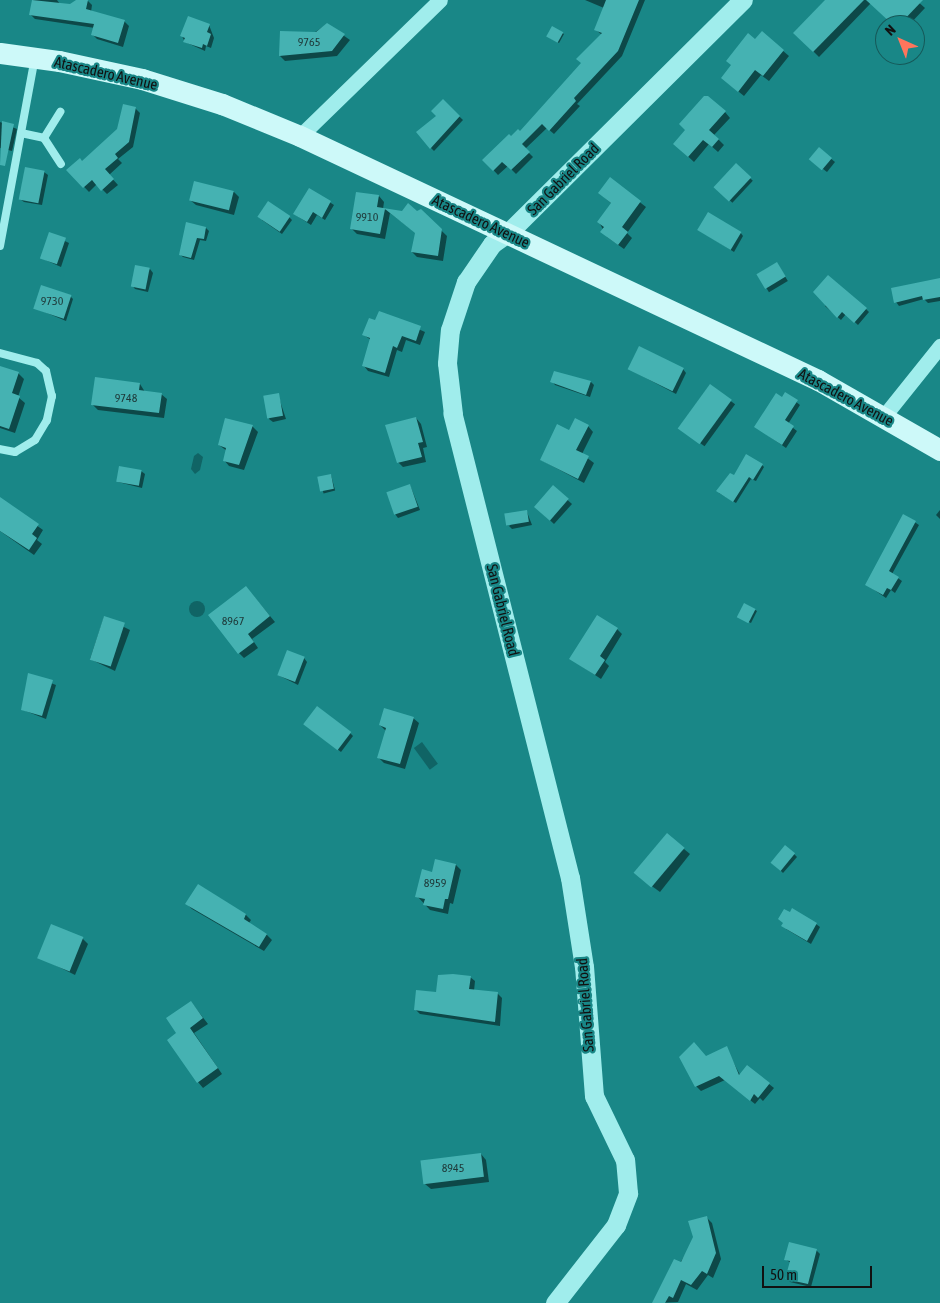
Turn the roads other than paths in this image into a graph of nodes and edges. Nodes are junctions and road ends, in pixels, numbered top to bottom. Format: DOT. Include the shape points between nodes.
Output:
graph roads {
  1 [pos="440,0"];
  2 [pos="743,0"];
  3 [pos="0,53"];
  4 [pos="35,58"];
  5 [pos="60,112"];
  6 [pos="21,133"];
  7 [pos="300,136"];
  8 [pos="44,138"];
  9 [pos="61,164"];
  10 [pos="508,233"];
  11 [pos="0,246"];
  12 [pos="940,346"];
  13 [pos="0,353"];
  14 [pos="884,416"];
  15 [pos="0,449"];
  16 [pos="940,450"];
  17 [pos="555,1303"];
  1 -- 7 [label="street"];
  2 -- 10 [label="street, San Gabriel Road"];
  3 -- 4 [label="main road, Atascadero Avenue"];
  4 -- 6 [label="lane"];
  4 -- 7 [label="main road, Atascadero Avenue" via="142,79 222,104"];
  5 -- 8 [label="lane"];
  6 -- 8 [label="lane"];
  6 -- 11 [label="lane"];
  7 -- 10 [label="main road, Atascadero Avenue"];
  8 -- 9 [label="lane"];
  10 -- 14 [label="main road, Atascadero Avenue" via="818,380"];
  10 -- 17 [label="street, San Gabriel Road" via="492,244 474,267 459,298 448,346 450,397 570,878 584,967 594,1096 625,1160 628,1193 616,1225"];
  12 -- 14 [label="street"];
  13 -- 15 [label="lane" via="37,363 46,372 52,396 47,420 35,440 27,448 14,452"];
  14 -- 16 [label="main road, Atascadero Avenue"];
}
